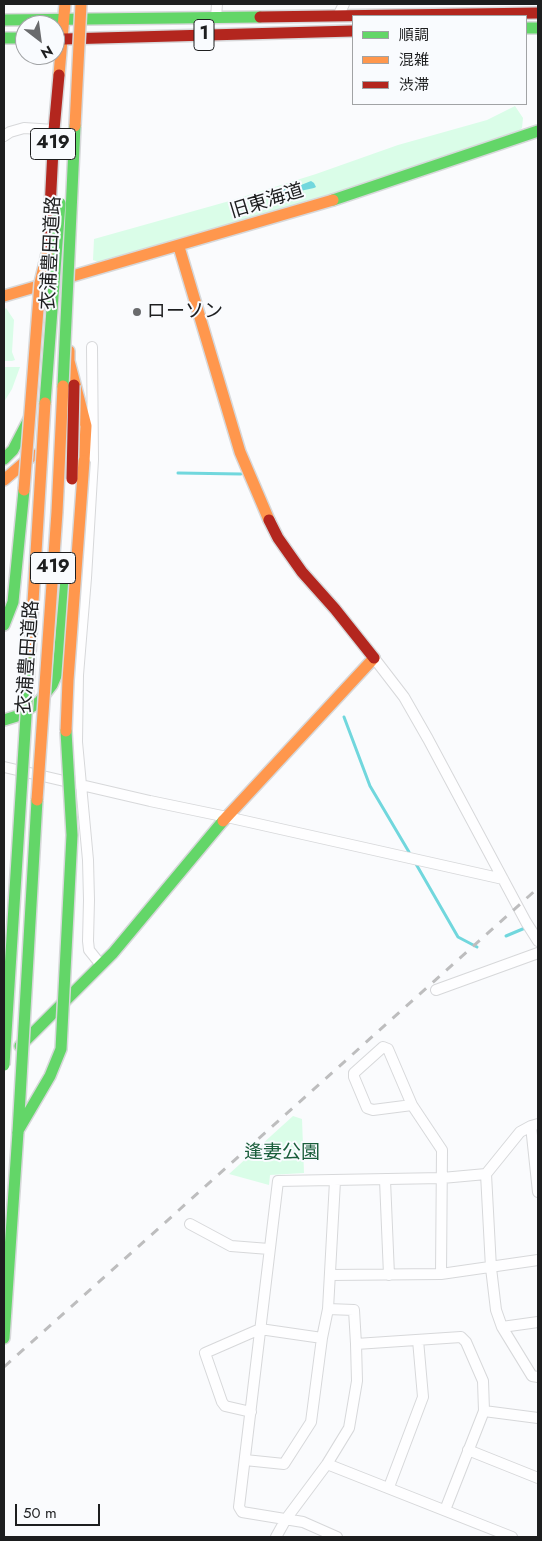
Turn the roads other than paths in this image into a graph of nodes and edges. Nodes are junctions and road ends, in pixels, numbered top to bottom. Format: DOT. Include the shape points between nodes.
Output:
graph roads {
  1 [pos="73,4"];
  2 [pos="81,4"];
  3 [pos="88,4"];
  4 [pos="217,4"];
  5 [pos="344,4"];
  6 [pos="538,13"];
  7 [pos="405,15"];
  8 [pos="338,16"];
  9 [pos="352,16"];
  10 [pos="216,18"];
  11 [pos="86,19"];
  12 [pos="65,20"];
  13 [pos="352,31"];
  14 [pos="86,37"];
  15 [pos="65,39"];
  16 [pos="58,65"];
  17 [pos="54,130"];
  18 [pos="538,131"];
  19 [pos="4,136"];
  20 [pos="66,202"];
  21 [pos="179,247"];
  22 [pos="73,277"];
  23 [pos="46,284"];
  24 [pos="4,296"];
  25 [pos="92,347"];
  26 [pos="69,361"];
  27 [pos="24,431"];
  28 [pos="4,443"];
  29 [pos="4,459"];
  30 [pos="4,480"];
  31 [pos="4,626"];
  32 [pos="374,658"];
  33 [pos="4,720"];
  34 [pos="4,767"];
  35 [pos="80,785"];
  36 [pos="227,817"];
  37 [pos="503,879"];
  38 [pos="537,934"];
  39 [pos="538,953"];
  40 [pos="100,965"];
  41 [pos="436,990"];
  42 [pos="15,1052"];
  43 [pos="4,1061"];
  44 [pos="4,1065"];
  45 [pos="412,1105"];
  46 [pos="534,1125"];
  47 [pos="18,1132"];
  48 [pos="486,1174"];
  49 [pos="442,1178"];
  50 [pos="385,1180"];
  51 [pos="335,1181"];
  52 [pos="538,1192"];
  53 [pos="4,1220"];
  54 [pos="190,1224"];
  55 [pos="268,1249"];
  56 [pos="538,1260"];
  57 [pos="491,1268"];
  58 [pos="441,1274"];
  59 [pos="330,1275"];
  60 [pos="389,1276"];
  61 [pos="328,1309"];
  62 [pos="538,1322"];
  63 [pos="502,1327"];
  64 [pos="260,1328"];
  65 [pos="4,1338"];
  66 [pos="322,1338"];
  67 [pos="418,1340"];
  68 [pos="356,1344"];
  69 [pos="538,1377"];
  70 [pos="484,1411"];
  71 [pos="251,1412"];
  72 [pos="538,1418"];
  73 [pos="468,1450"];
  74 [pos="245,1460"];
  75 [pos="327,1464"];
  76 [pos="538,1478"];
  77 [pos="389,1487"];
  78 [pos="445,1510"];
  79 [pos="286,1519"];
  80 [pos="276,1537"];
  81 [pos="337,1537"];
  82 [pos="512,1537"];
  1 -- 20 [label="main road, 衣浦豊田道路 / 419"];
  2 -- 20 [label="main road, 衣浦豊田道路 / 419, bridge"];
  3 -- 11 [label="main road, 419"];
  4 -- 10 [label="street"];
  5 -- 8 [label="street"];
  6 -- 7 [label="main road, 1"];
  8 -- 9 [label="main road, 1"];
  8 -- 10 [label="main road, 1"];
  10 -- 11 [label="main road, 1"];
  11 -- 12 [label="main road, 1"];
  11 -- 14 [label="main road, 419"];
  13 -- 14 [label="main road, 1"];
  14 -- 15 [label="main road, 1"];
  14 -- 22 [label="main road, 419"];
  16 -- 17 [label="main road, 419"];
  17 -- 19 [label="street" via="24,128"];
  17 -- 23 [label="main road, 419"];
  18 -- 21 [label="main road, 旧東海道" via="302,210"];
  20 -- 31 [label="main road, 衣浦豊田道路 / 419, bridge" via="40,283 13,602"];
  20 -- 33 [label="main road, 419, bridge" via="77,263 72,469 58,671 52,685 38,702 17,716"];
  20 -- 44 [label="main road, 衣浦豊田道路 / 419, bridge" via="52,302"];
  20 -- 47 [label="main road, 衣浦豊田道路 / 419, bridge" via="56,512"];
  21 -- 22 [label="main road, 旧東海道"];
  21 -- 32 [label="main road" via="240,452 262,506 278,538 302,572"];
  22 -- 23 [label="main road, 旧東海道"];
  22 -- 26 [label="main road, 衣浦豊田道路 / 419"];
  23 -- 24 [label="main road, 旧東海道"];
  23 -- 27 [label="main road, 衣浦豊田道路 / 419" via="42,368 36,400"];
  25 -- 35 [label="street" via="92,477 76,708"];
  26 -- 30 [label="main road, 419" via="67,393 54,426 40,447"];
  26 -- 47 [label="main road, 衣浦豊田道路 / 419, bridge" via="86,426 68,680 66,745 72,836 61,1049 50,1076"];
  27 -- 28 [label="main road"];
  27 -- 29 [label="main road, 419"];
  32 -- 36 [label="main road"];
  32 -- 37 [label="street" via="414,714"];
  34 -- 35 [label="street"];
  35 -- 36 [label="street"];
  35 -- 40 [label="street" via="89,884 88,941 89,950"];
  36 -- 37 [label="street"];
  36 -- 40 [label="main road"];
  37 -- 38 [label="street"];
  39 -- 41 [label="street"];
  40 -- 42 [label="main road"];
  42 -- 43 [label="main road"];
  42 -- 53 [label="main road"];
  45 -- 45 [label="street" via="388,1048 384,1047 354,1073 368,1108"];
  45 -- 49 [label="street" via="442,1150"];
  46 -- 48 [label="street" via="520,1132"];
  46 -- 52 [label="street"];
  47 -- 65 [label="main road, 衣浦豊田道路 / 419"];
  48 -- 49 [label="street"];
  48 -- 57 [label="street"];
  49 -- 50 [label="street"];
  49 -- 58 [label="street"];
  50 -- 51 [label="street"];
  50 -- 60 [label="street"];
  51 -- 55 [label="street" via="278,1182"];
  51 -- 59 [label="street"];
  54 -- 55 [label="street" via="231,1246"];
  55 -- 64 [label="street"];
  56 -- 57 [label="street"];
  57 -- 58 [label="street"];
  57 -- 63 [label="street" via="496,1310"];
  58 -- 60 [label="street"];
  59 -- 60 [label="street"];
  59 -- 61 [label="street"];
  61 -- 66 [label="street"];
  61 -- 68 [label="street" via="354,1310"];
  62 -- 63 [label="street"];
  63 -- 69 [label="street" via="532,1376"];
  64 -- 66 [label="street"];
  64 -- 71 [label="street"];
  64 -- 71 [label="street" via="205,1353 225,1406"];
  66 -- 74 [label="street" via="311,1422 284,1464"];
  67 -- 68 [label="street"];
  67 -- 70 [label="street" via="461,1337 466,1342 483,1381"];
  67 -- 77 [label="street" via="423,1397"];
  68 -- 75 [label="street" via="357,1381 348,1428"];
  70 -- 72 [label="street"];
  70 -- 73 [label="street"];
  71 -- 74 [label="street"];
  73 -- 76 [label="street"];
  73 -- 78 [label="street"];
  74 -- 79 [label="street" via="239,1507 242,1512"];
  75 -- 77 [label="street"];
  75 -- 79 [label="street"];
  77 -- 78 [label="street"];
  78 -- 82 [label="street"];
  79 -- 80 [label="street"];
  79 -- 81 [label="street" via="303,1522"];
}
